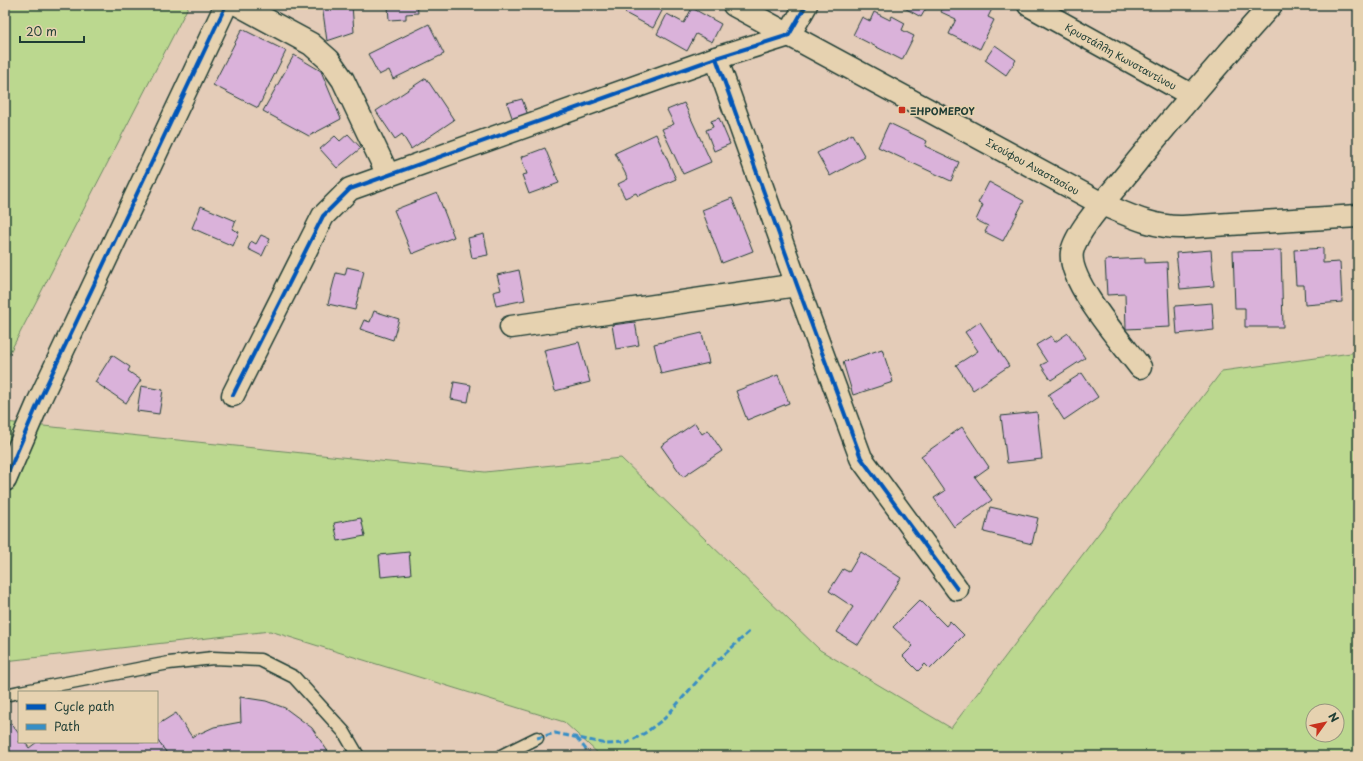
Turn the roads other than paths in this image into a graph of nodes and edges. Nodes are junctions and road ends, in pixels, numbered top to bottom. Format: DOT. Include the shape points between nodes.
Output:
graph roads {
  1 [pos="226,5"];
  2 [pos="239,5"];
  3 [pos="734,5"];
  4 [pos="806,5"];
  5 [pos="1029,5"];
  6 [pos="1271,5"];
  7 [pos="789,34"];
  8 [pos="716,58"];
  9 [pos="1191,95"];
  10 [pos="388,175"];
  11 [pos="1102,204"];
  12 [pos="1358,216"];
  13 [pos="797,284"];
  14 [pos="511,327"];
  15 [pos="1140,367"];
  16 [pos="233,395"];
  17 [pos="5,480"];
  18 [pos="957,588"];
  19 [pos="25,691"];
  20 [pos="18,692"];
  21 [pos="5,694"];
  22 [pos="537,738"];
  23 [pos="358,756"];
  24 [pos="501,756"];
  1 -- 17 [label="street" via="39,401"];
  2 -- 10 [label="street" via="311,44 329,60 343,80"];
  3 -- 7 [label="street, Σκούφου Αναστασίου"];
  4 -- 7 [label="street"];
  5 -- 9 [label="street, Κρυστάλλη Κωνσταντίνου"];
  6 -- 9 [label="street"];
  7 -- 8 [label="street"];
  7 -- 11 [label="street, Σκούφου Αναστασίου"];
  8 -- 10 [label="street"];
  8 -- 13 [label="street"];
  9 -- 11 [label="street"];
  10 -- 16 [label="street" via="350,190 323,216"];
  11 -- 12 [label="street, Σκούφου Αναστασίου" via="1154,224 1169,227"];
  11 -- 15 [label="street" via="1079,234 1072,252 1074,270 1096,311"];
  13 -- 14 [label="street"];
  13 -- 18 [label="street" via="862,458"];
  19 -- 23 [label="lane" via="169,662 213,658 260,660 294,677 344,732"];
  20 -- 21 [label="lane"];
  22 -- 24 [label="lane"];
}
